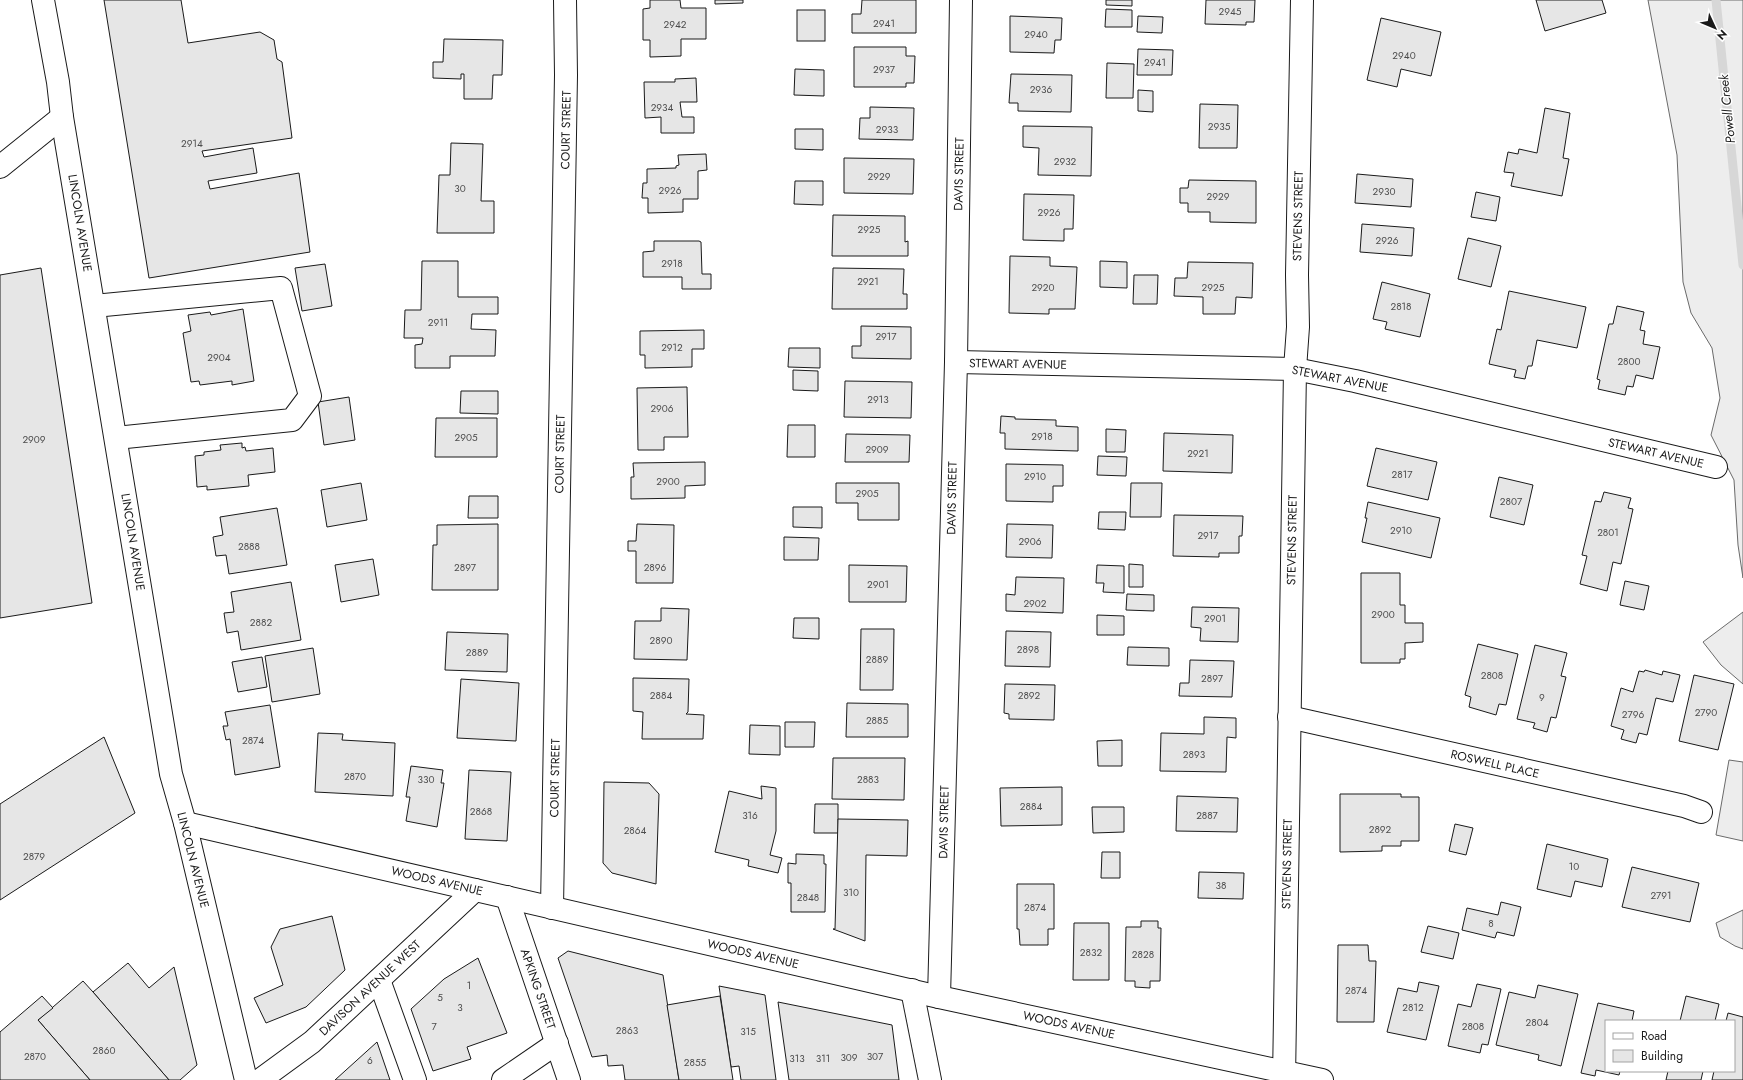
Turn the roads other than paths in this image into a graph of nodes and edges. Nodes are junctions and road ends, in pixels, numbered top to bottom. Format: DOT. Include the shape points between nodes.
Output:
graph roads {
  1 [pos="43,0"];
  2 [pos="565,0"];
  3 [pos="961,0"];
  4 [pos="1302,0"];
  5 [pos="62,116"];
  6 [pos="0,167"];
  7 [pos="94,306"];
  8 [pos="956,362"];
  9 [pos="1295,369"];
  10 [pos="116,438"];
  11 [pos="1716,467"];
  12 [pos="1289,717"];
  13 [pos="1701,812"];
  14 [pos="185,823"];
  15 [pos="475,890"];
  16 [pos="507,897"];
  17 [pos="552,908"];
  18 [pos="379,980"];
  19 [pos="912,990"];
  20 [pos="939,996"];
  21 [pos="557,1044"];
  22 [pos="1284,1076"];
  23 [pos="246,1080"];
  24 [pos="260,1080"];
  25 [pos="415,1080"];
  26 [pos="503,1080"];
  27 [pos="568,1080"];
  28 [pos="930,1080"];
  29 [pos="1322,1080"];
  1 -- 5 [label="street, LINCOLN AVENUE"];
  2 -- 17 [label="street, COURT STREET" via="566,82"];
  3 -- 8 [label="street, DAVIS STREET"];
  4 -- 9 [label="street, STEVENS STREET" via="1298,327"];
  5 -- 6 [label="street"];
  5 -- 7 [label="street, LINCOLN AVENUE"];
  7 -- 10 [label="street, LINCOLN AVENUE"];
  7 -- 10 [label="street" via="281,288 310,396 292,420"];
  8 -- 9 [label="street, STEWART AVENUE"];
  8 -- 20 [label="street, DAVIS STREET"];
  9 -- 11 [label="street, STEWART AVENUE"];
  9 -- 12 [label="street, STEVENS STREET"];
  10 -- 14 [label="street, LINCOLN AVENUE" via="171,774"];
  12 -- 13 [label="street, ROSWELL PLACE" via="1684,806"];
  12 -- 22 [label="street, STEVENS STREET"];
  14 -- 15 [label="street, WOODS AVENUE"];
  14 -- 23 [label="street, LINCOLN AVENUE"];
  15 -- 16 [label="street, WOODS AVENUE"];
  15 -- 18 [label="street, DAVISON AVENUE WEST"];
  16 -- 17 [label="street, WOODS AVENUE"];
  16 -- 21 [label="street, APKING STREET"];
  17 -- 19 [label="street, WOODS AVENUE"];
  18 -- 24 [label="street, DAVISON AVENUE WEST" via="312,1042"];
  18 -- 25 [label="street"];
  19 -- 20 [label="street, WOODS AVENUE"];
  19 -- 28 [label="street"];
  20 -- 22 [label="street, WOODS AVENUE"];
  21 -- 26 [label="street"];
  21 -- 27 [label="street, APKING STREET"];
  22 -- 29 [label="street, WOODS AVENUE"];
}
